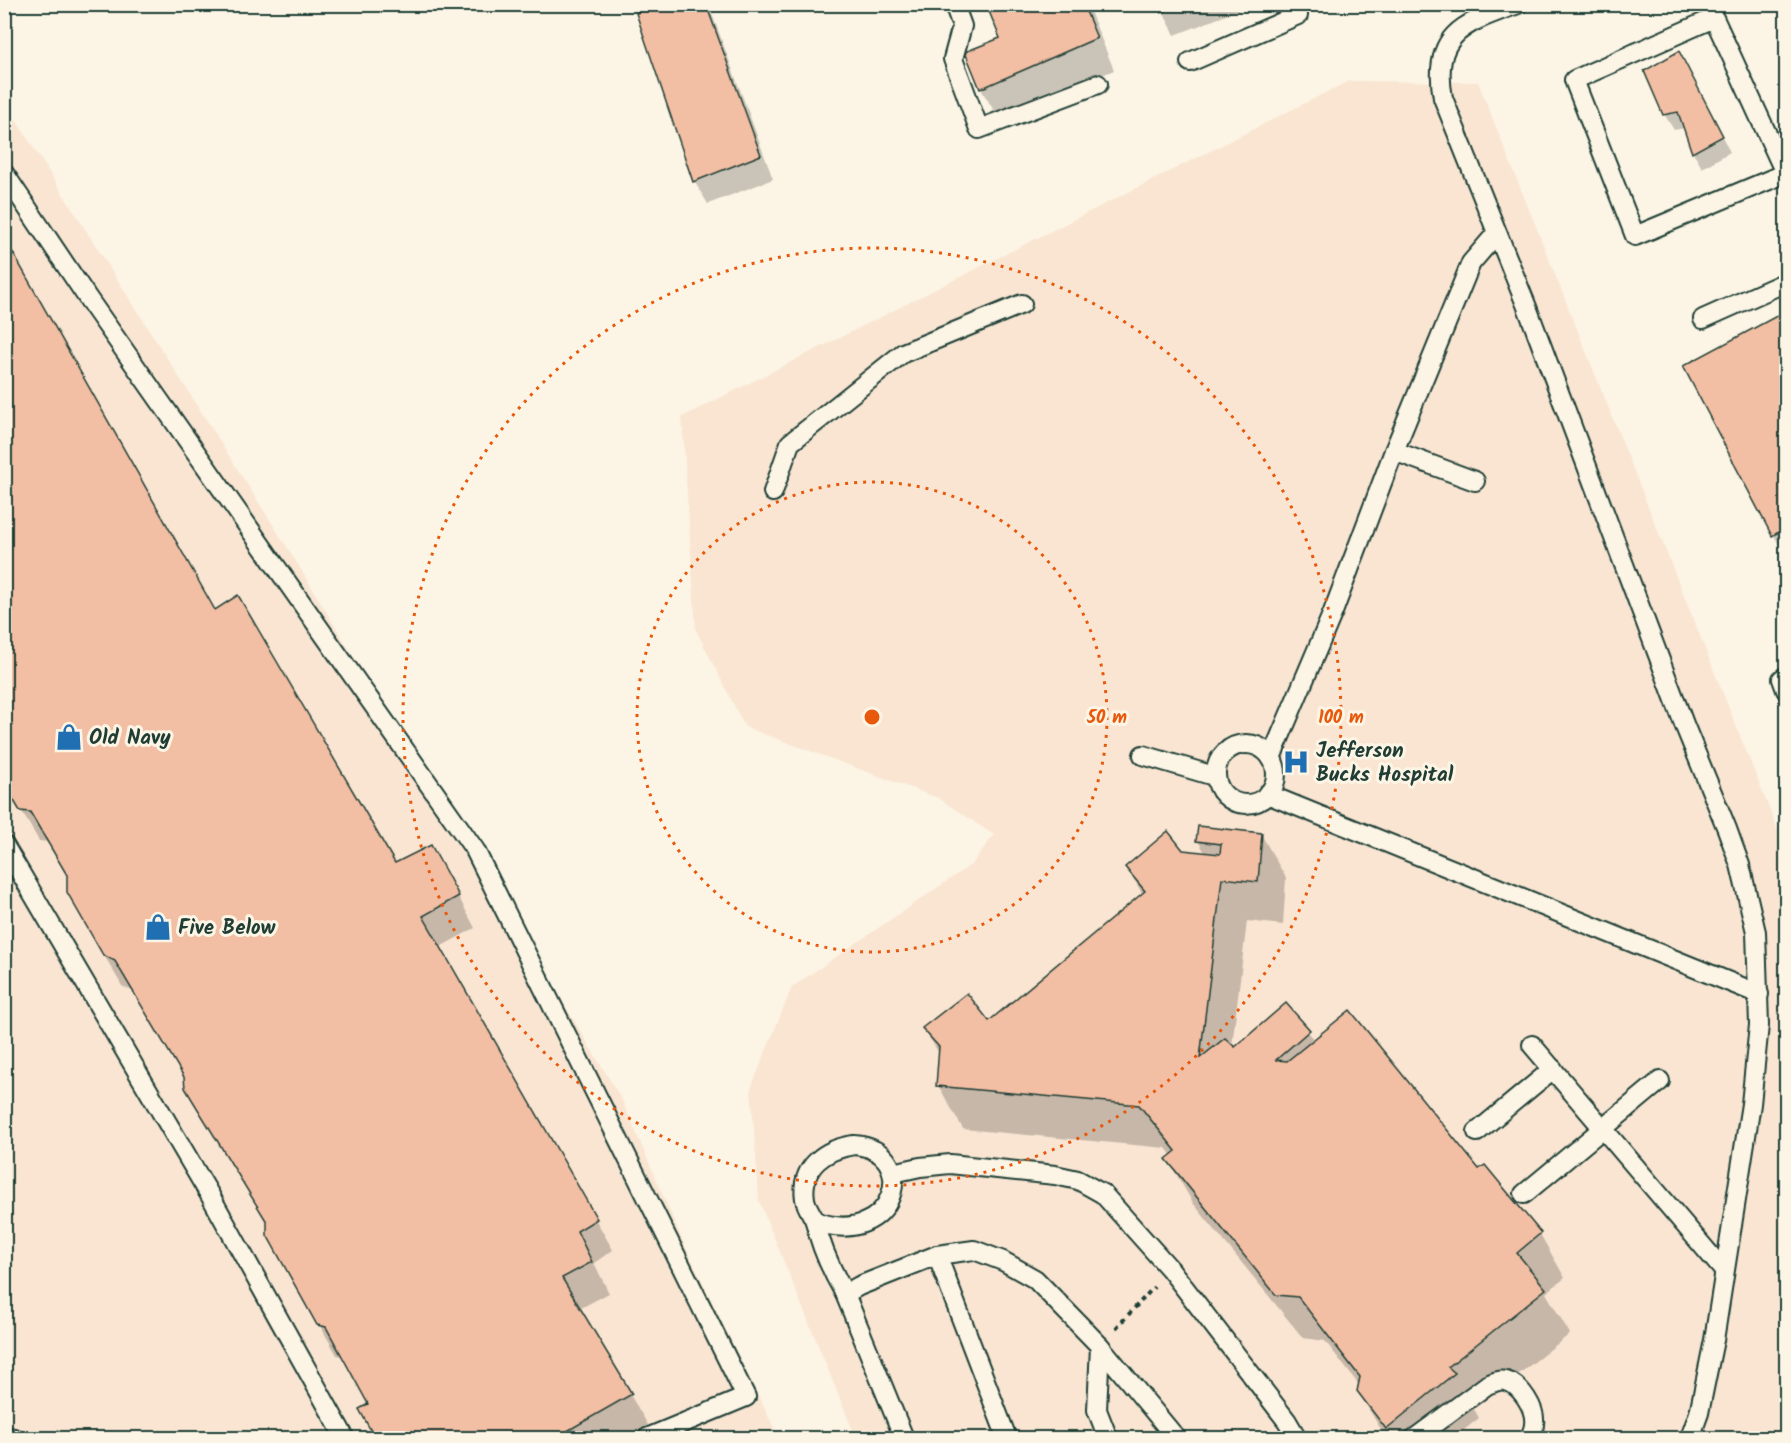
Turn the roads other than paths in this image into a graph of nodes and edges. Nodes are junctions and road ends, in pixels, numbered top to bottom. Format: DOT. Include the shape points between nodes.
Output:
graph roads {
  1 [pos="954,4"];
  2 [pos="1298,4"];
  3 [pos="1518,4"];
  4 [pos="1190,62"];
  5 [pos="1098,84"];
  6 [pos="4,173"];
  7 [pos="1786,173"];
  8 [pos="1496,234"];
  9 [pos="1786,282"];
  10 [pos="1022,304"];
  11 [pos="1703,319"];
  12 [pos="1394,451"];
  13 [pos="1474,481"];
  14 [pos="773,492"];
  15 [pos="1786,676"];
  16 [pos="1786,690"];
  17 [pos="1143,755"];
  18 [pos="1271,759"];
  19 [pos="1214,776"];
  20 [pos="1267,794"];
  21 [pos="4,845"];
  22 [pos="1759,994"];
  23 [pos="1532,1045"];
  24 [pos="1553,1069"];
  25 [pos="1660,1081"];
  26 [pos="1603,1128"];
  27 [pos="1477,1132"];
  28 [pos="893,1173"];
  29 [pos="1524,1194"];
  30 [pos="815,1221"];
  31 [pos="936,1255"];
  32 [pos="1724,1271"];
  33 [pos="845,1294"];
  34 [pos="1100,1346"];
  35 [pos="4,1436"];
  36 [pos="340,1437"];
  37 [pos="14,1438"];
  38 [pos="646,1438"];
  39 [pos="904,1438"];
  40 [pos="1007,1438"];
  41 [pos="1108,1438"];
  42 [pos="1176,1438"];
  43 [pos="1297,1438"];
  44 [pos="1415,1438"];
  45 [pos="1530,1438"];
  46 [pos="1690,1438"];
  1 -- 5 [label="lane" via="962,26 953,59 979,129"];
  2 -- 4 [label="lane" via="1298,15"];
  3 -- 8 [label="lane" via="1464,26 1449,42 1440,60 1443,98"];
  6 -- 38 [label="lane" via="475,850 746,1397"];
  7 -- 7 [label="lane" via="1635,236 1574,80 1714,18"];
  8 -- 12 [label="lane" via="1471,262"];
  8 -- 22 [label="lane" via="1740,865 1756,932"];
  9 -- 11 [label="lane"];
  10 -- 14 [label="lane" via="903,353 790,443"];
  12 -- 13 [label="lane"];
  12 -- 18 [label="lane" via="1333,612"];
  15 -- 16 [label="lane" via="1782,679"];
  17 -- 19 [label="lane"];
  18 -- 19 [label="lane" via="1251,745 1232,747 1219,759"];
  18 -- 20 [label="lane" via="1277,773"];
  19 -- 20 [label="lane" via="1222,792 1237,802 1248,803"];
  20 -- 22 [label="lane"];
  21 -- 36 [label="lane" via="212,1197"];
  22 -- 32 [label="lane" via="1760,1025 1751,1104"];
  23 -- 24 [label="lane"];
  24 -- 26 [label="lane"];
  24 -- 27 [label="lane"];
  25 -- 26 [label="lane"];
  26 -- 29 [label="lane"];
  26 -- 32 [label="lane"];
  28 -- 30 [label="lane" via="893,1194 870,1220 841,1228"];
  28 -- 30 [label="lane" via="884,1156 867,1146 842,1146 821,1156 810,1168 805,1189 805,1201"];
  28 -- 43 [label="lane" via="950,1164 1055,1175 1078,1180 1103,1194 1170,1269"];
  30 -- 33 [label="lane" via="819,1242"];
  31 -- 33 [label="lane"];
  31 -- 34 [label="lane" via="974,1250 1003,1261 1035,1279"];
  31 -- 40 [label="lane"];
  32 -- 46 [label="lane" via="1699,1413"];
  33 -- 39 [label="lane"];
  34 -- 41 [label="lane" via="1097,1410"];
  34 -- 42 [label="lane"];
  35 -- 37 [label="lane"];
  44 -- 45 [label="lane" via="1498,1381 1507,1381 1521,1391 1530,1406 1535,1423"];
}
